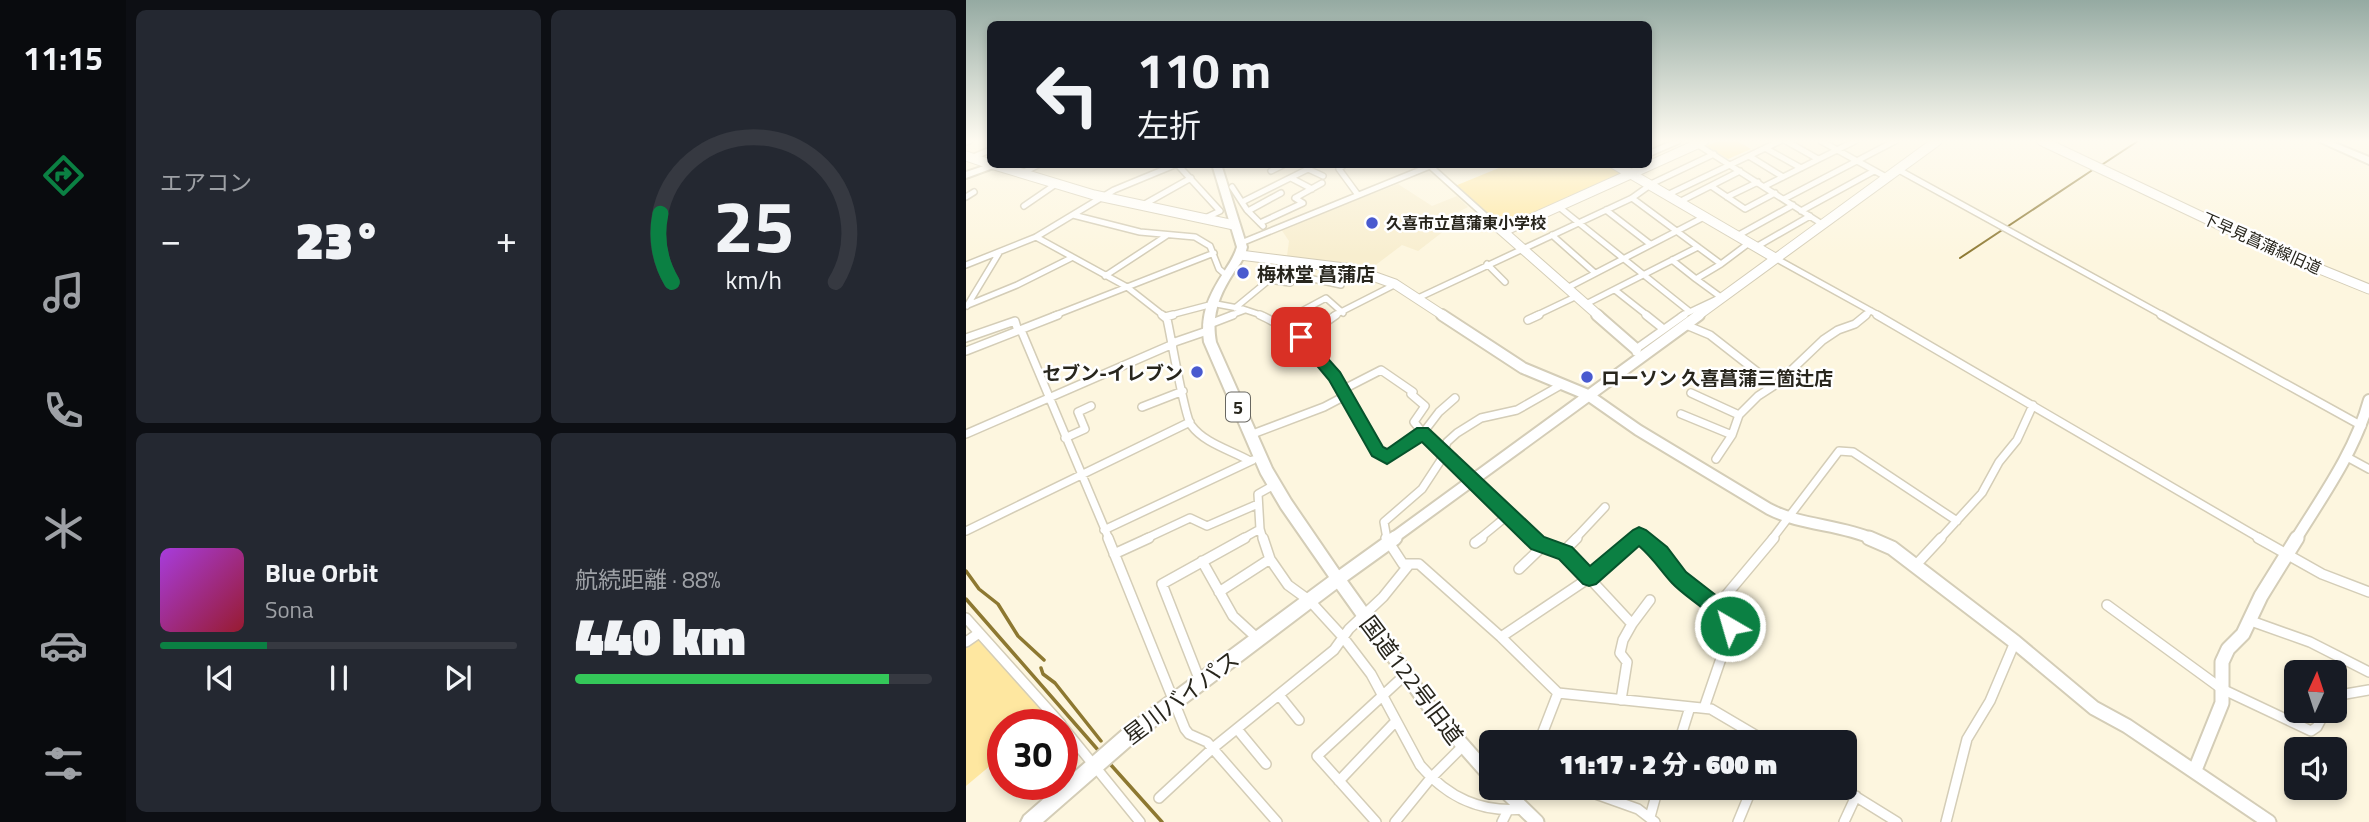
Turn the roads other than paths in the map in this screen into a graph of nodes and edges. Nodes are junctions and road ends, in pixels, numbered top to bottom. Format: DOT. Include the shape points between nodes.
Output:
graph roads {
  1 [pos="1042,179"];
  2 [pos="1142,179"];
  3 [pos="1189,179"];
  4 [pos="1192,179"];
  5 [pos="1221,179"];
  6 [pos="1288,179"];
  7 [pos="1294,179"];
  8 [pos="1321,179"];
  9 [pos="1347,179"];
  10 [pos="1397,179"];
  11 [pos="1448,179"];
  12 [pos="1618,179"];
  13 [pos="1639,179"];
  14 [pos="1664,179"];
  15 [pos="1699,179"];
  16 [pos="1723,179"];
  17 [pos="1754,179"];
  18 [pos="1776,179"];
  19 [pos="1822,179"];
  20 [pos="1859,179"];
  21 [pos="1883,179"];
  22 [pos="1917,179"];
  23 [pos="2130,179"];
  24 [pos="1056,184"];
  25 [pos="1761,184"];
  26 [pos="1651,186"];
  27 [pos="1710,186"];
  28 [pos="1233,187"];
  29 [pos="1312,189"];
  30 [pos="974,192"];
  31 [pos="1281,193"];
  32 [pos="1775,193"];
  33 [pos="1358,195"];
  34 [pos="1667,195"];
  35 [pos="966,197"];
  36 [pos="1100,197"];
  37 [pos="1727,197"];
  38 [pos="1632,198"];
  39 [pos="1784,199"];
  40 [pos="1242,202"];
  41 [pos="1679,202"];
  42 [pos="1143,205"];
  43 [pos="1793,205"];
  44 [pos="1024,206"];
  45 [pos="1559,207"];
  46 [pos="1606,210"];
  47 [pos="1248,211"];
  48 [pos="1801,211"];
  49 [pos="1073,215"];
  50 [pos="1810,216"];
  51 [pos="1704,217"];
  52 [pos="1203,219"];
  53 [pos="1260,223"];
  54 [pos="1579,223"];
  55 [pos="1822,223"];
  56 [pos="1234,225"];
  57 [pos="1502,229"];
  58 [pos="1677,230"];
  59 [pos="1268,232"];
  60 [pos="1552,234"];
  61 [pos="1167,235"];
  62 [pos="1737,236"];
  63 [pos="1036,237"];
  64 [pos="1650,244"];
  65 [pos="1753,245"];
  66 [pos="1698,247"];
  67 [pos="1522,248"];
  68 [pos="1241,249"];
  69 [pos="999,252"];
  70 [pos="1214,253"];
  71 [pos="1071,258"];
  72 [pos="1624,258"];
  73 [pos="1775,258"];
  74 [pos="1672,260"];
  75 [pos="1315,263"];
  76 [pos="1487,264"];
  77 [pos="1721,264"];
  78 [pos="966,265"];
  79 [pos="1595,273"];
  80 [pos="1226,275"];
  81 [pos="1644,275"];
  82 [pos="1105,276"];
  83 [pos="1299,276"];
  84 [pos="1696,279"];
  85 [pos="1504,282"];
  86 [pos="1396,284"];
  87 [pos="1341,285"];
  88 [pos="976,286"];
  89 [pos="1127,287"];
  90 [pos="1567,288"];
  91 [pos="2369,289"];
  92 [pos="1615,290"];
  93 [pos="966,291"];
  94 [pos="1577,296"];
  95 [pos="1418,298"];
  96 [pos="1722,298"];
  97 [pos="1209,304"];
  98 [pos="1586,304"];
  99 [pos="967,306"];
  100 [pos="1235,308"];
  101 [pos="1245,310"];
  102 [pos="1689,311"];
  103 [pos="1871,311"];
  104 [pos="1343,313"];
  105 [pos="1165,317"];
  106 [pos="1528,320"];
  107 [pos="1686,325"];
  108 [pos="1319,326"];
  109 [pos="1661,327"];
  110 [pos="1207,328"];
  111 [pos="1020,330"];
  112 [pos="966,338"];
  113 [pos="1302,339"];
  114 [pos="1172,344"];
  115 [pos="966,351"];
  116 [pos="1637,354"];
  117 [pos="1561,385"];
  118 [pos="1774,386"];
  119 [pos="1183,391"];
  120 [pos="1344,393"];
  121 [pos="1691,393"];
  122 [pos="1588,396"];
  123 [pos="1048,398"];
  124 [pos="1455,398"];
  125 [pos="2369,400"];
  126 [pos="2034,405"];
  127 [pos="1091,406"];
  128 [pos="1142,407"];
  129 [pos="1681,414"];
  130 [pos="1739,415"];
  131 [pos="1189,422"];
  132 [pos="2361,426"];
  133 [pos="1423,433"];
  134 [pos="966,434"];
  135 [pos="1250,435"];
  136 [pos="1732,435"];
  137 [pos="1065,438"];
  138 [pos="1445,453"];
  139 [pos="2347,457"];
  140 [pos="1255,459"];
  141 [pos="1716,459"];
  142 [pos="2369,468"];
  143 [pos="1080,476"];
  144 [pos="1474,480"];
  145 [pos="1274,485"];
  146 [pos="1258,504"];
  147 [pos="1605,507"];
  148 [pos="1507,516"];
  149 [pos="1789,519"];
  150 [pos="1957,521"];
  151 [pos="1260,528"];
  152 [pos="1104,530"];
  153 [pos="966,531"];
  154 [pos="1388,542"];
  155 [pos="1475,543"];
  156 [pos="1544,545"];
  157 [pos="1563,552"];
  158 [pos="1114,554"];
  159 [pos="2288,555"];
  160 [pos="1270,559"];
  161 [pos="1202,561"];
  162 [pos="1408,566"];
  163 [pos="1915,566"];
  164 [pos="1519,569"];
  165 [pos="1589,578"];
  166 [pos="1338,579"];
  167 [pos="1219,592"];
  168 [pos="2369,593"];
  169 [pos="1650,600"];
  170 [pos="1310,601"];
  171 [pos="2106,605"];
  172 [pos="1717,606"];
  173 [pos="1362,614"];
  174 [pos="966,618"];
  175 [pos="2251,621"];
  176 [pos="1632,624"];
  177 [pos="979,633"];
  178 [pos="1342,636"];
  179 [pos="1501,637"];
  180 [pos="1258,639"];
  181 [pos="966,642"];
  182 [pos="2015,642"];
  183 [pos="2369,672"];
  184 [pos="1406,674"];
  185 [pos="1200,682"];
  186 [pos="2222,689"];
  187 [pos="2369,690"];
  188 [pos="1383,692"];
  189 [pos="1558,693"];
  190 [pos="2347,694"];
  191 [pos="1279,695"];
  192 [pos="1621,700"];
  193 [pos="1172,702"];
  194 [pos="1690,707"];
  195 [pos="1704,708"];
  196 [pos="1047,709"];
  197 [pos="2284,718"];
  198 [pos="1299,720"];
  199 [pos="1396,721"];
  200 [pos="2294,723"];
  201 [pos="2319,723"];
  202 [pos="1237,729"];
  203 [pos="1544,730"];
  204 [pos="1683,730"];
  205 [pos="1745,730"];
  206 [pos="1078,747"];
  207 [pos="1462,747"];
  208 [pos="1213,748"];
  209 [pos="1479,759"];
  210 [pos="1266,764"];
  211 [pos="1093,767"];
  212 [pos="2194,770"];
  213 [pos="1430,779"];
  214 [pos="1339,780"];
  215 [pos="1857,797"];
  216 [pos="1158,798"];
  217 [pos="1514,800"];
  218 [pos="1614,800"];
  219 [pos="1656,800"];
  220 [pos="1747,800"];
  221 [pos="1854,800"];
  222 [pos="1524,810"];
  223 [pos="1504,817"];
  224 [pos="1652,819"];
  225 [pos="1136,820"];
  226 [pos="1030,822"];
  227 [pos="1277,822"];
  228 [pos="1376,822"];
  229 [pos="1395,822"];
  230 [pos="1537,822"];
  231 [pos="1738,822"];
  232 [pos="1844,822"];
  233 [pos="1897,822"];
  234 [pos="1946,822"];
  235 [pos="2269,822"];
  1 -- 24 [label="street"];
  2 -- 36 [label="street"];
  3 -- 42 [label="street"];
  4 -- 52 [label="street" via="1220,211"];
  5 -- 56 [label="main road"];
  6 -- 40 [label="street"];
  7 -- 29 [label="street"];
  8 -- 29 [label="street"];
  9 -- 33 [label="street"];
  10 -- 33 [label="street"];
  11 -- 57 [label="street"];
  12 -- 45 [label="street"];
  13 -- 26 [label="street"];
  14 -- 26 [label="street"];
  15 -- 34 [label="street"];
  16 -- 27 [label="street"];
  17 -- 25 [label="street"];
  18 -- 25 [label="street"];
  19 -- 39 [label="street"];
  20 -- 48 [label="street"];
  21 -- 55 [label="street"];
  22 -- 132 [label="street"];
  23 -- 91 [label="street, 下早見菖蒲線旧道" via="2268,248"];
  24 -- 36 [label="street"];
  24 -- 44 [label="street"];
  25 -- 32 [label="street"];
  25 -- 37 [label="street"];
  26 -- 34 [label="street"];
  26 -- 38 [label="street"];
  27 -- 37 [label="street"];
  27 -- 41 [label="street"];
  28 -- 40 [label="street"];
  29 -- 53 [label="street" via="1295,198 1303,203"];
  30 -- 35 [label="street"];
  31 -- 47 [label="street"];
  32 -- 37 [label="street" via="1745,209"];
  32 -- 39 [label="street"];
  33 -- 59 [label="street"];
  34 -- 41 [label="street"];
  36 -- 42 [label="street"];
  36 -- 49 [label="street"];
  38 -- 46 [label="street"];
  38 -- 58 [label="street"];
  39 -- 43 [label="street"];
  40 -- 47 [label="street"];
  41 -- 51 [label="street"];
  42 -- 52 [label="street"];
  43 -- 48 [label="street"];
  43 -- 62 [label="street"];
  45 -- 54 [label="street"];
  45 -- 57 [label="street"];
  46 -- 54 [label="street"];
  46 -- 64 [label="street"];
  47 -- 53 [label="street"];
  48 -- 50 [label="street"];
  49 -- 61 [label="street"];
  49 -- 63 [label="street"];
  50 -- 55 [label="street"];
  50 -- 65 [label="street"];
  51 -- 58 [label="street"];
  51 -- 62 [label="street"];
  52 -- 56 [label="street"];
  53 -- 59 [label="street"];
  54 -- 60 [label="street"];
  54 -- 72 [label="street"];
  55 -- 73 [label="street"];
  56 -- 68 [label="main road"];
  57 -- 67 [label="street"];
  58 -- 64 [label="street"];
  58 -- 66 [label="street"];
  59 -- 68 [label="street"];
  60 -- 67 [label="street"];
  60 -- 79 [label="street"];
  61 -- 70 [label="street" via="1195,237"];
  61 -- 82 [label="street"];
  62 -- 65 [label="street"];
  63 -- 69 [label="street"];
  63 -- 71 [label="street"];
  64 -- 72 [label="street"];
  65 -- 73 [label="street"];
  65 -- 77 [label="street"];
  66 -- 74 [label="street"];
  66 -- 77 [label="street"];
  67 -- 76 [label="street"];
  67 -- 90 [label="street"];
  68 -- 75 [label="street"];
  68 -- 80 [label="main road"];
  69 -- 78 [label="street"];
  69 -- 88 [label="street"];
  70 -- 80 [label="street"];
  70 -- 89 [label="street"];
  71 -- 82 [label="street"];
  71 -- 99 [label="street"];
  72 -- 79 [label="street"];
  72 -- 81 [label="street"];
  73 -- 96 [label="street"];
  73 -- 103 [label="street"];
  74 -- 81 [label="street"];
  74 -- 84 [label="street"];
  75 -- 83 [label="street"];
  75 -- 86 [label="street"];
  76 -- 85 [label="street"];
  76 -- 95 [label="street"];
  77 -- 84 [label="street"];
  79 -- 90 [label="street"];
  80 -- 97 [label="main road"];
  81 -- 92 [label="street"];
  81 -- 102 [label="street"];
  82 -- 89 [label="street"];
  83 -- 87 [label="street"];
  83 -- 100 [label="street" via="1290,283 1269,280"];
  84 -- 96 [label="street"];
  86 -- 95 [label="street"];
  86 -- 104 [label="street"];
  88 -- 93 [label="street"];
  88 -- 99 [label="street"];
  89 -- 105 [label="street"];
  89 -- 111 [label="street"];
  90 -- 94 [label="street"];
  92 -- 98 [label="street"];
  92 -- 109 [label="street"];
  94 -- 98 [label="street"];
  94 -- 106 [label="street"];
  95 -- 117 [label="street" via="1523,368"];
  96 -- 102 [label="street"];
  96 -- 107 [label="street"];
  97 -- 100 [label="street"];
  97 -- 105 [label="street"];
  97 -- 110 [label="main road"];
  98 -- 116 [label="street"];
  100 -- 101 [label="street"];
  101 -- 110 [label="street"];
  101 -- 113 [label="street"];
  102 -- 109 [label="street"];
  103 -- 118 [label="street" via="1823,341"];
  103 -- 126 [label="street"];
  104 -- 108 [label="street"];
  104 -- 108 [label="street" via="1326,298 1300,312"];
  105 -- 114 [label="street"];
  107 -- 116 [label="street"];
  107 -- 118 [label="street" via="1710,335"];
  108 -- 113 [label="street"];
  109 -- 116 [label="street"];
  110 -- 114 [label="street"];
  110 -- 135 [label="main road, 5"];
  111 -- 112 [label="street" via="1015,321"];
  111 -- 115 [label="street"];
  111 -- 123 [label="street"];
  113 -- 120 [label="street"];
  114 -- 119 [label="street"];
  114 -- 123 [label="street"];
  116 -- 122 [label="street"];
  117 -- 122 [label="street"];
  117 -- 138 [label="street" via="1517,410 1470,424 1447,442"];
  118 -- 130 [label="street"];
  119 -- 128 [label="street"];
  119 -- 131 [label="street"];
  120 -- 133 [label="street" via="1378,451 1387,457"];
  120 -- 133 [label="street" via="1381,370 1425,406 1414,422"];
  120 -- 135 [label="street" via="1324,407"];
  121 -- 130 [label="street"];
  122 -- 144 [label="street"];
  122 -- 149 [label="street"];
  123 -- 134 [label="street"];
  123 -- 137 [label="street"];
  124 -- 133 [label="street"];
  125 -- 132 [label="street"];
  126 -- 150 [label="street" via="1982,494"];
  126 -- 159 [label="street"];
  127 -- 137 [label="street" via="1078,412 1084,429"];
  129 -- 136 [label="street"];
  130 -- 136 [label="street"];
  131 -- 140 [label="street" via="1206,439"];
  131 -- 143 [label="street"];
  132 -- 139 [label="street"];
  133 -- 138 [label="street"];
  135 -- 140 [label="main road, 5"];
  136 -- 141 [label="street"];
  137 -- 143 [label="street"];
  138 -- 144 [label="street"];
  138 -- 154 [label="street" via="1422,489 1384,522"];
  139 -- 142 [label="street"];
  139 -- 159 [label="street"];
  140 -- 145 [label="main road, 5"];
  140 -- 152 [label="street"];
  143 -- 152 [label="street"];
  143 -- 153 [label="street"];
  144 -- 148 [label="street"];
  144 -- 154 [label="street"];
  145 -- 146 [label="street" via="1258,494"];
  145 -- 166 [label="main road, 5"];
  146 -- 151 [label="street"];
  146 -- 158 [label="street" via="1207,526 1190,517"];
  147 -- 157 [label="street"];
  148 -- 155 [label="street"];
  148 -- 156 [label="street"];
  149 -- 150 [label="street" via="1839,451 1853,452"];
  149 -- 163 [label="street" via="1870,536"];
  149 -- 172 [label="street"];
  150 -- 163 [label="street"];
  151 -- 160 [label="street"];
  151 -- 161 [label="street"];
  152 -- 158 [label="street"];
  154 -- 162 [label="street"];
  154 -- 166 [label="street"];
  156 -- 157 [label="street"];
  156 -- 164 [label="street"];
  157 -- 165 [label="street"];
  158 -- 193 [label="street"];
  159 -- 168 [label="street"];
  159 -- 175 [label="street" via="2261,596"];
  160 -- 167 [label="street"];
  160 -- 170 [label="street" via="1288,585"];
  161 -- 167 [label="street"];
  161 -- 185 [label="street" via="1162,584"];
  162 -- 173 [label="street" via="1381,600"];
  162 -- 179 [label="street" via="1419,565"];
  163 -- 182 [label="street"];
  165 -- 172 [label="street" via="1639,535 1686,584"];
  165 -- 176 [label="street"];
  165 -- 179 [label="street"];
  166 -- 170 [label="main road, 星川バイパス"];
  166 -- 173 [label="street, 国道122号旧道"];
  167 -- 180 [label="street" via="1233,616"];
  169 -- 176 [label="street"];
  170 -- 178 [label="street"];
  170 -- 180 [label="main road, 星川バイパス"];
  171 -- 186 [label="street"];
  172 -- 195 [label="street" via="1730,626"];
  173 -- 178 [label="street"];
  173 -- 184 [label="street, 国道122号旧道"];
  174 -- 177 [label="street"];
  175 -- 183 [label="street" via="2309,642"];
  175 -- 186 [label="street" via="2222,662"];
  176 -- 192 [label="street" via="1620,653 1627,662"];
  177 -- 181 [label="street"];
  177 -- 196 [label="street"];
  178 -- 188 [label="street"];
  178 -- 191 [label="street" via="1334,650"];
  179 -- 189 [label="street"];
  180 -- 185 [label="main road, 星川バイパス"];
  182 -- 212 [label="street" via="2094,708"];
  182 -- 234 [label="street" via="1990,701 1967,739"];
  184 -- 188 [label="street"];
  184 -- 207 [label="street, 国道122号旧道"];
  185 -- 193 [label="main road, 星川バイパス"];
  186 -- 197 [label="street"];
  186 -- 212 [label="street" via="2222,704"];
  187 -- 190 [label="street"];
  188 -- 199 [label="street"];
  188 -- 214 [label="street" via="1317,756"];
  189 -- 192 [label="street"];
  189 -- 203 [label="street"];
  191 -- 198 [label="street"];
  191 -- 202 [label="street"];
  192 -- 194 [label="street"];
  193 -- 208 [label="street" via="1189,734"];
  193 -- 211 [label="main road, 星川バイパス"];
  194 -- 195 [label="street"];
  194 -- 204 [label="street"];
  195 -- 205 [label="street"];
  199 -- 213 [label="street"];
  199 -- 214 [label="street"];
  200 -- 201 [label="street" via="2311,731"];
  202 -- 208 [label="street"];
  202 -- 210 [label="street"];
  206 -- 211 [label="street"];
  207 -- 209 [label="street, 国道122号旧道"];
  207 -- 213 [label="street"];
  208 -- 216 [label="street"];
  208 -- 227 [label="street"];
  211 -- 225 [label="street"];
  211 -- 226 [label="main road, 星川バイパス"];
  212 -- 235 [label="street"];
  213 -- 223 [label="street" via="1462,802"];
  213 -- 229 [label="street"];
  214 -- 228 [label="street"];
  215 -- 233 [label="street"];
  217 -- 222 [label="street"];
  218 -- 224 [label="street" via="1638,808"];
  219 -- 224 [label="street"];
  220 -- 231 [label="street"];
  221 -- 232 [label="street"];
  222 -- 223 [label="street"];
  222 -- 230 [label="street"];
}
